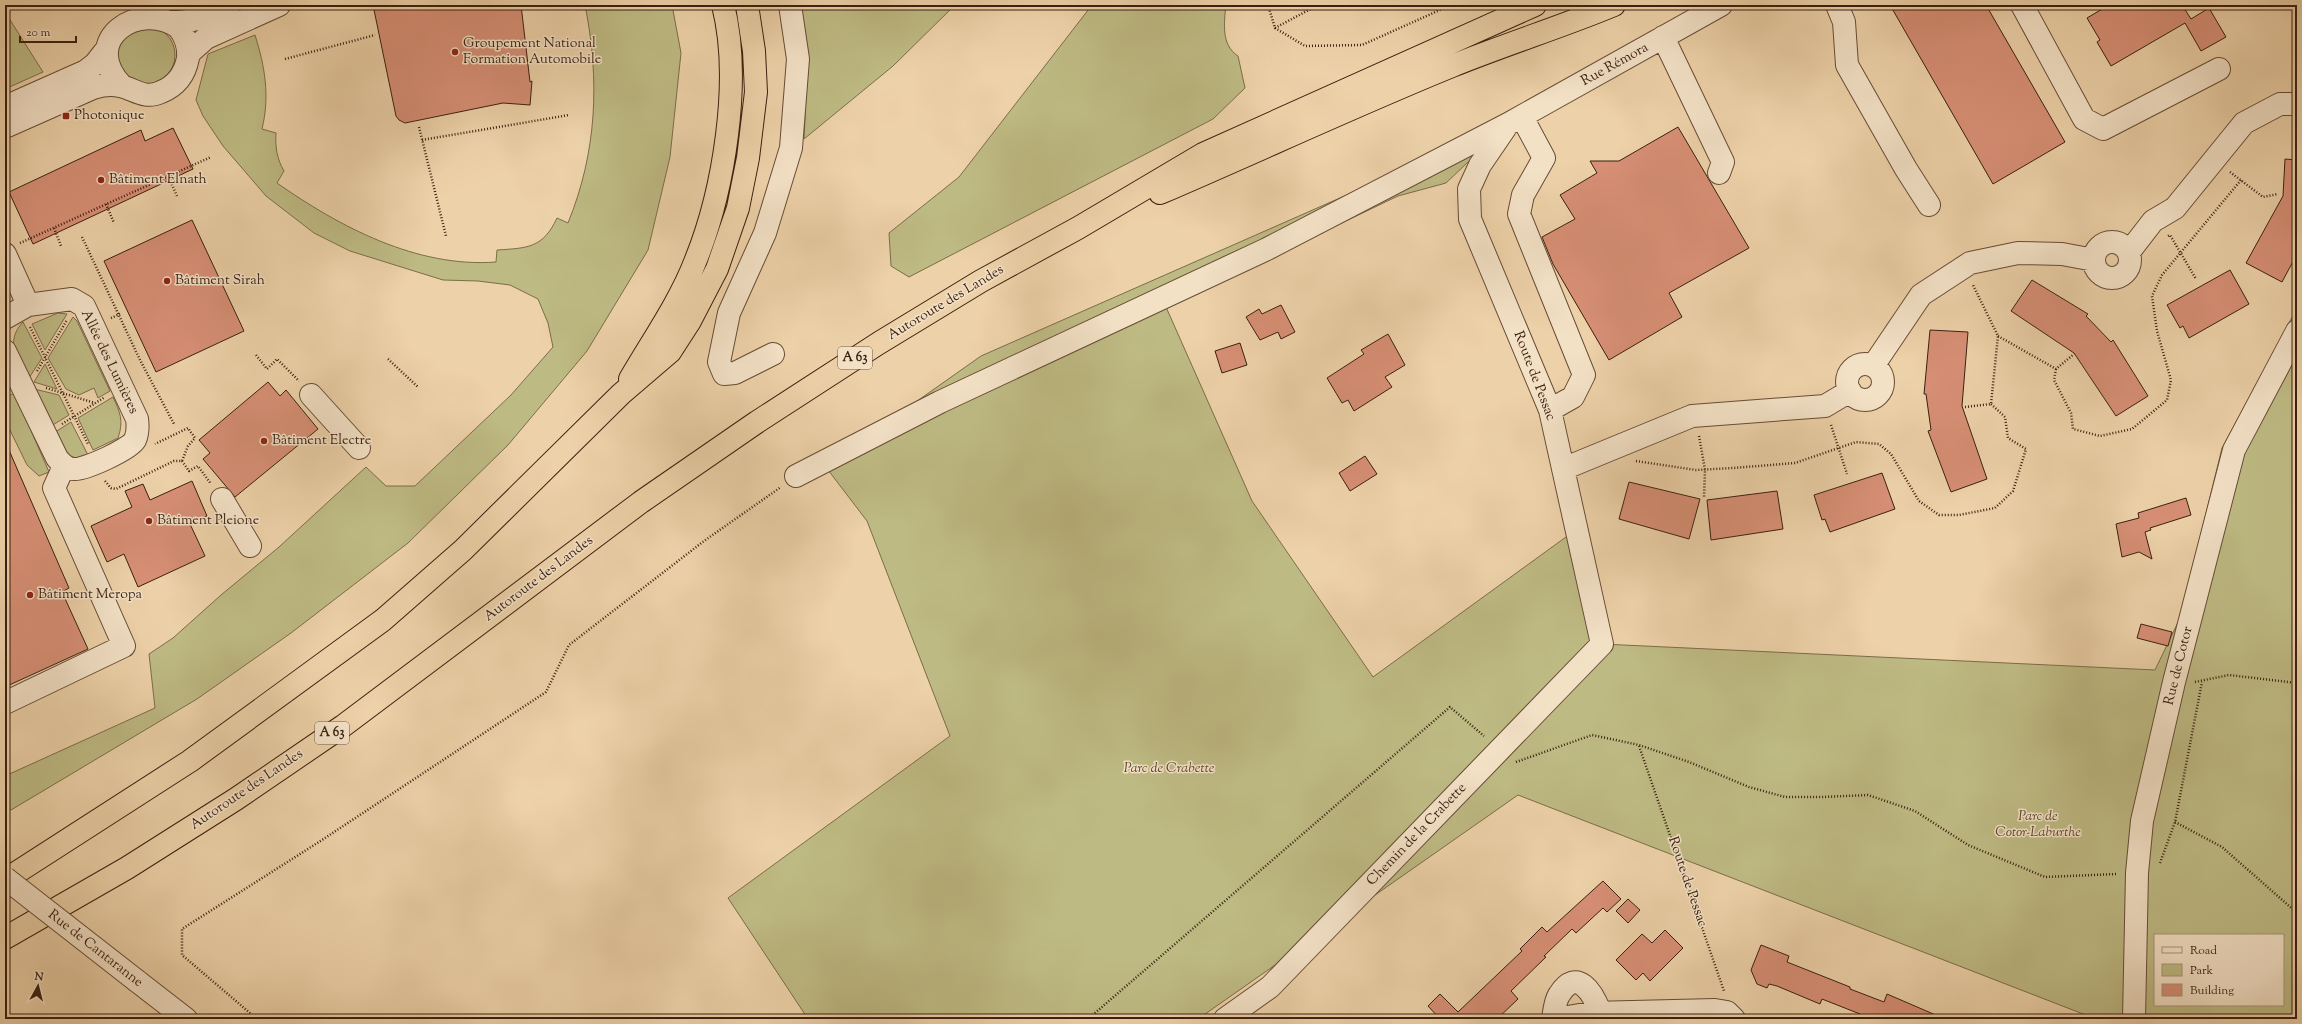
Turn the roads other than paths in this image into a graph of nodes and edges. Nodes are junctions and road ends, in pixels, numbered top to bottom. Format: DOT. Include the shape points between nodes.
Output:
graph roads {
  1 [pos="230,5"];
  2 [pos="723,5"];
  3 [pos="747,5"];
  4 [pos="790,5"];
  5 [pos="1535,5"];
  6 [pos="1614,5"];
  7 [pos="1721,5"];
  8 [pos="1837,5"];
  9 [pos="2022,5"];
  10 [pos="137,9"];
  11 [pos="271,15"];
  12 [pos="173,22"];
  13 [pos="1663,37"];
  14 [pos="106,50"];
  15 [pos="188,54"];
  16 [pos="2220,69"];
  17 [pos="122,86"];
  18 [pos="2297,104"];
  19 [pos="5,106"];
  20 [pos="1515,120"];
  21 [pos="5,127"];
  22 [pos="1719,173"];
  23 [pos="1929,204"];
  24 [pos="1078,228"];
  25 [pos="12,249"];
  26 [pos="18,310"];
  27 [pos="2297,332"];
  28 [pos="5,351"];
  29 [pos="773,354"];
  30 [pos="621,394"];
  31 [pos="311,395"];
  32 [pos="1550,410"];
  33 [pos="359,448"];
  34 [pos="64,466"];
  35 [pos="1563,469"];
  36 [pos="796,476"];
  37 [pos="222,499"];
  38 [pos="250,546"];
  39 [pos="1602,644"];
  40 [pos="5,703"];
  41 [pos="5,879"];
  42 [pos="5,938"];
  43 [pos="1600,1012"];
  44 [pos="186,1019"];
  45 [pos="1225,1019"];
  46 [pos="1554,1019"];
  47 [pos="1734,1019"];
  48 [pos="2134,1019"];
  1 -- 12 [label="street" via="188,23"];
  2 -- 30 [label="highway" via="730,60 728,113 722,166 710,219 695,263 678,297"];
  3 -- 30 [label="highway" via="754,51 756,92 748,158 738,208 717,269 690,321 670,352"];
  4 -- 29 [label="street" via="798,59 791,148 765,233 729,313 719,362 724,374 735,374"];
  5 -- 24 [label="highway" via="1203,154"];
  6 -- 24 [label="highway" via="1451,66"];
  7 -- 13 [label="street, Rue Rémora"];
  8 -- 23 [label="street" via="1844,22 1847,65 1906,169"];
  9 -- 16 [label="street" via="2084,119 2103,129"];
  10 -- 12 [label="street"];
  10 -- 14 [label="street" via="116,26"];
  11 -- 15 [label="street" via="206,38"];
  12 -- 15 [label="street" via="181,31"];
  13 -- 20 [label="street, Rue Rémora"];
  13 -- 22 [label="street" via="1723,162"];
  14 -- 17 [label="street" via="107,64 112,76"];
  14 -- 19 [label="street" via="96,64 86,71"];
  15 -- 17 [label="street" via="186,67 171,88 146,95 133,93"];
  17 -- 21 [label="street" via="105,85 93,88"];
  18 -- 35 [label="street" via="2280,104 2244,123 2175,208 2153,221 2135,244 2111,242 2099,248 2094,260 2062,254 2018,253 1970,263 1921,295 1873,366 1883,379 1880,392 1868,400 1855,397 1850,392 1824,406 1695,416"];
  20 -- 32 [label="street, Route de Pessac" via="1480,165 1469,189 1470,219"];
  20 -- 32 [label="street" via="1544,158 1522,195 1519,214 1584,374 1573,397"];
  20 -- 36 [label="street, Rue Rémora" via="1267,249 940,402"];
  24 -- 42 [label="highway, Autoroute des Landes / A 63" via="981,281 879,342 756,422 641,502 337,730 236,799 133,864"];
  25 -- 26 [label="street"];
  26 -- 34 [label="street, Allée des Lumières" via="72,299 84,306 137,419 138,429 134,441 126,449 75,469"];
  27 -- 48 [label="street, Rue de Cotor" via="2234,450 2174,682 2142,821 2137,873"];
  28 -- 34 [label="street" via="26,385 45,434"];
  30 -- 41 [label="highway" via="463,550 383,620 190,761"];
  31 -- 33 [label="street"];
  32 -- 35 [label="street, Route de Pessac"];
  34 -- 40 [label="street" via="54,488 124,646"];
  35 -- 39 [label="street, Route de Pessac"];
  37 -- 38 [label="street"];
  39 -- 45 [label="street, Chemin de la Crabette" via="1270,987"];
  41 -- 44 [label="street, Rue de Cantaranne, bridge"];
  43 -- 46 [label="street" via="1573,1014"];
  43 -- 46 [label="street" via="1594,997 1584,985 1577,982 1567,985 1558,996"];
  43 -- 47 [label="street" via="1715,1010 1727,1012"];
}
